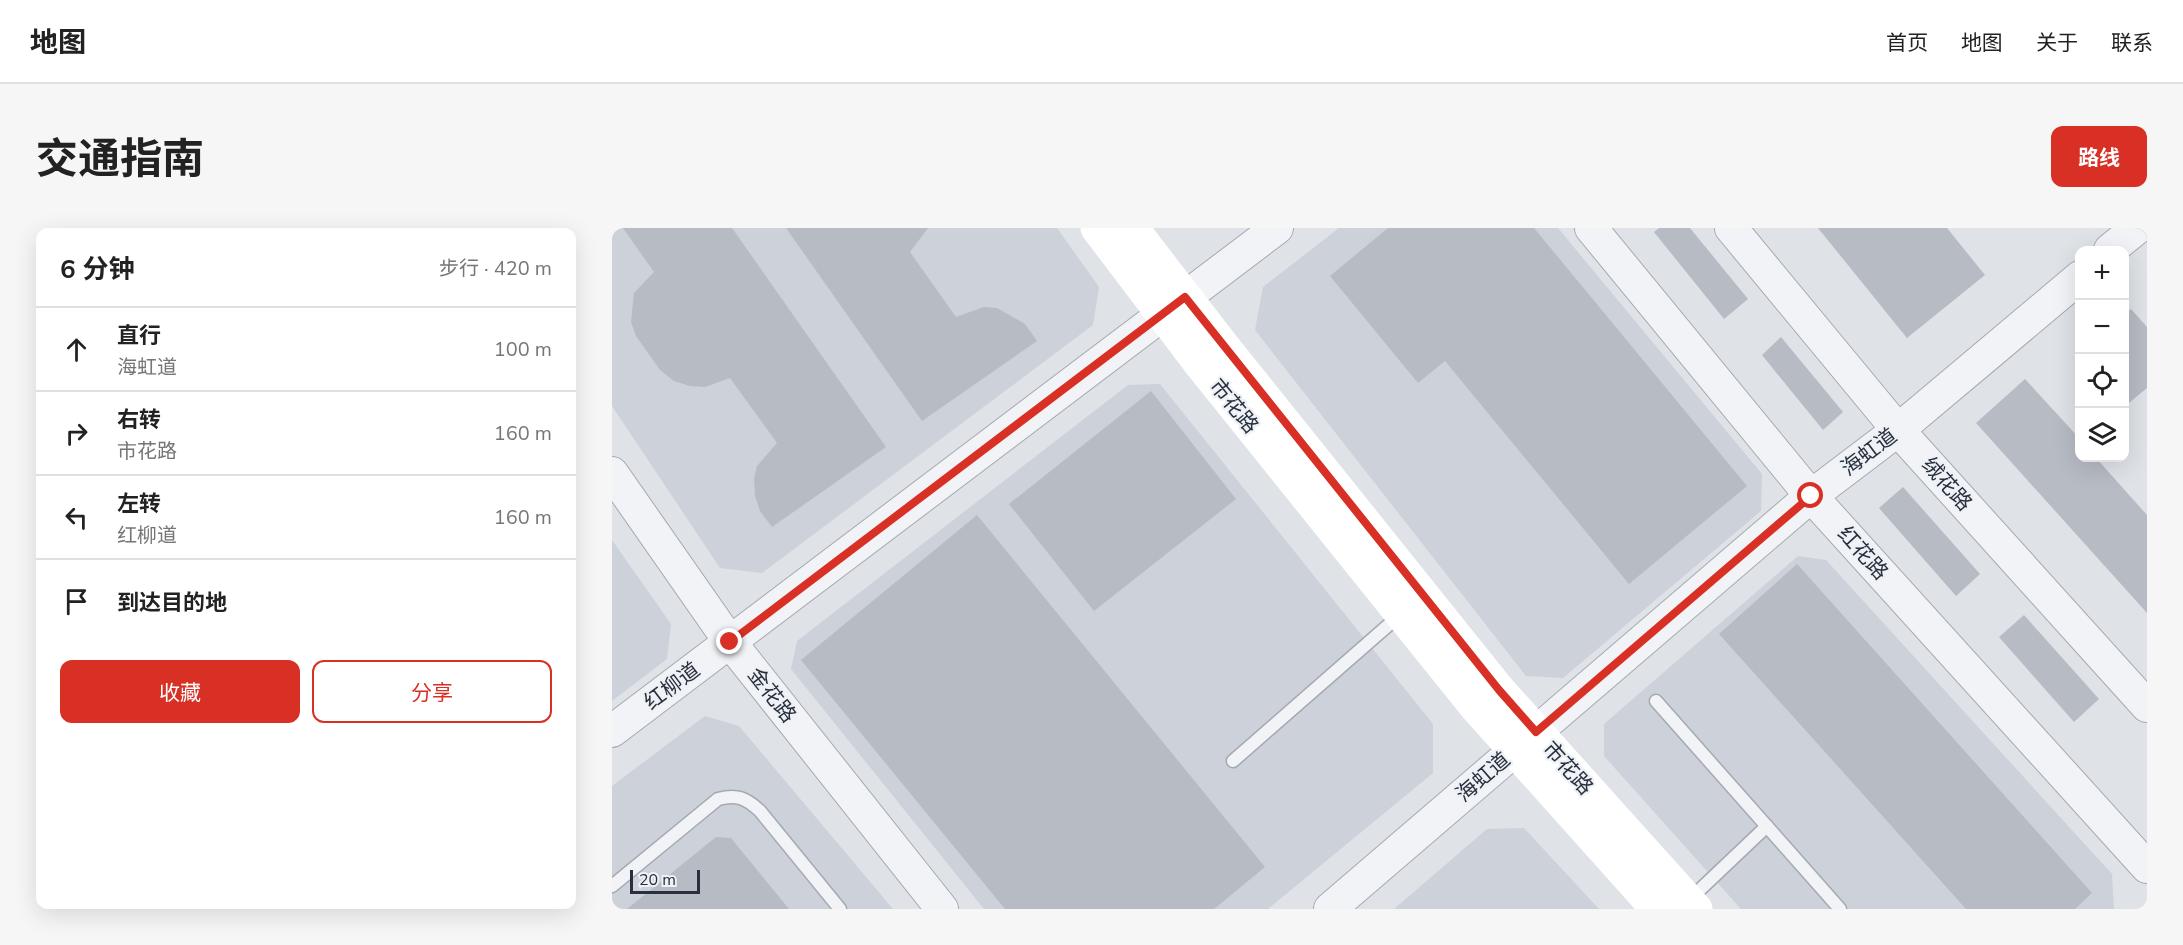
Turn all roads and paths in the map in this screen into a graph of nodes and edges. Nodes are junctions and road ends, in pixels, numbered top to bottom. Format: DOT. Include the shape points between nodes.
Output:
graph roads {
  1 [pos="1097,228"];
  2 [pos="1132,228"];
  3 [pos="1277,228"];
  4 [pos="1591,228"];
  5 [pos="1731,228"];
  6 [pos="2137,228"];
  7 [pos="2115,246"];
  8 [pos="2075,280"];
  9 [pos="1174,306"];
  10 [pos="1898,430"];
  11 [pos="612,473"];
  12 [pos="1811,496"];
  13 [pos="1401,614"];
  14 [pos="730,642"];
  15 [pos="1656,701"];
  16 [pos="2147,706"];
  17 [pos="612,731"];
  18 [pos="1525,741"];
  19 [pos="1233,760"];
  20 [pos="1767,826"];
  21 [pos="2147,867"];
  22 [pos="612,886"];
  23 [pos="1692,905"];
  24 [pos="840,909"];
  25 [pos="942,909"];
  26 [pos="1330,909"];
  27 [pos="1657,909"];
  28 [pos="1840,909"];
  1 -- 9 [label="main road, 市花路"];
  2 -- 9 [label="main road, 市花路"];
  3 -- 9 [label="street, 红柳道"];
  4 -- 12 [label="street, 红花路"];
  5 -- 10 [label="street, 绒花路"];
  6 -- 7 [label="street"];
  8 -- 10 [label="street, 海虹道"];
  9 -- 13 [label="main road, 市花路"];
  9 -- 14 [label="street, 红柳道"];
  9 -- 18 [label="main road, 市花路" via="1499,690"];
  10 -- 12 [label="street, 海虹道"];
  10 -- 16 [label="street, 绒花路"];
  11 -- 14 [label="street, 金花路"];
  12 -- 18 [label="street, 海虹道"];
  12 -- 21 [label="street, 红花路"];
  13 -- 18 [label="main road, 市花路"];
  13 -- 19 [label="lane"];
  14 -- 17 [label="street, 红柳道"];
  14 -- 25 [label="street, 金花路"];
  15 -- 20 [label="lane"];
  18 -- 23 [label="main road, 市花路"];
  18 -- 26 [label="street, 海虹道"];
  18 -- 27 [label="main road, 市花路"];
  20 -- 23 [label="lane"];
  20 -- 28 [label="lane"];
  22 -- 24 [label="lane" via="718,799 734,795 748,799 760,811"];
}
